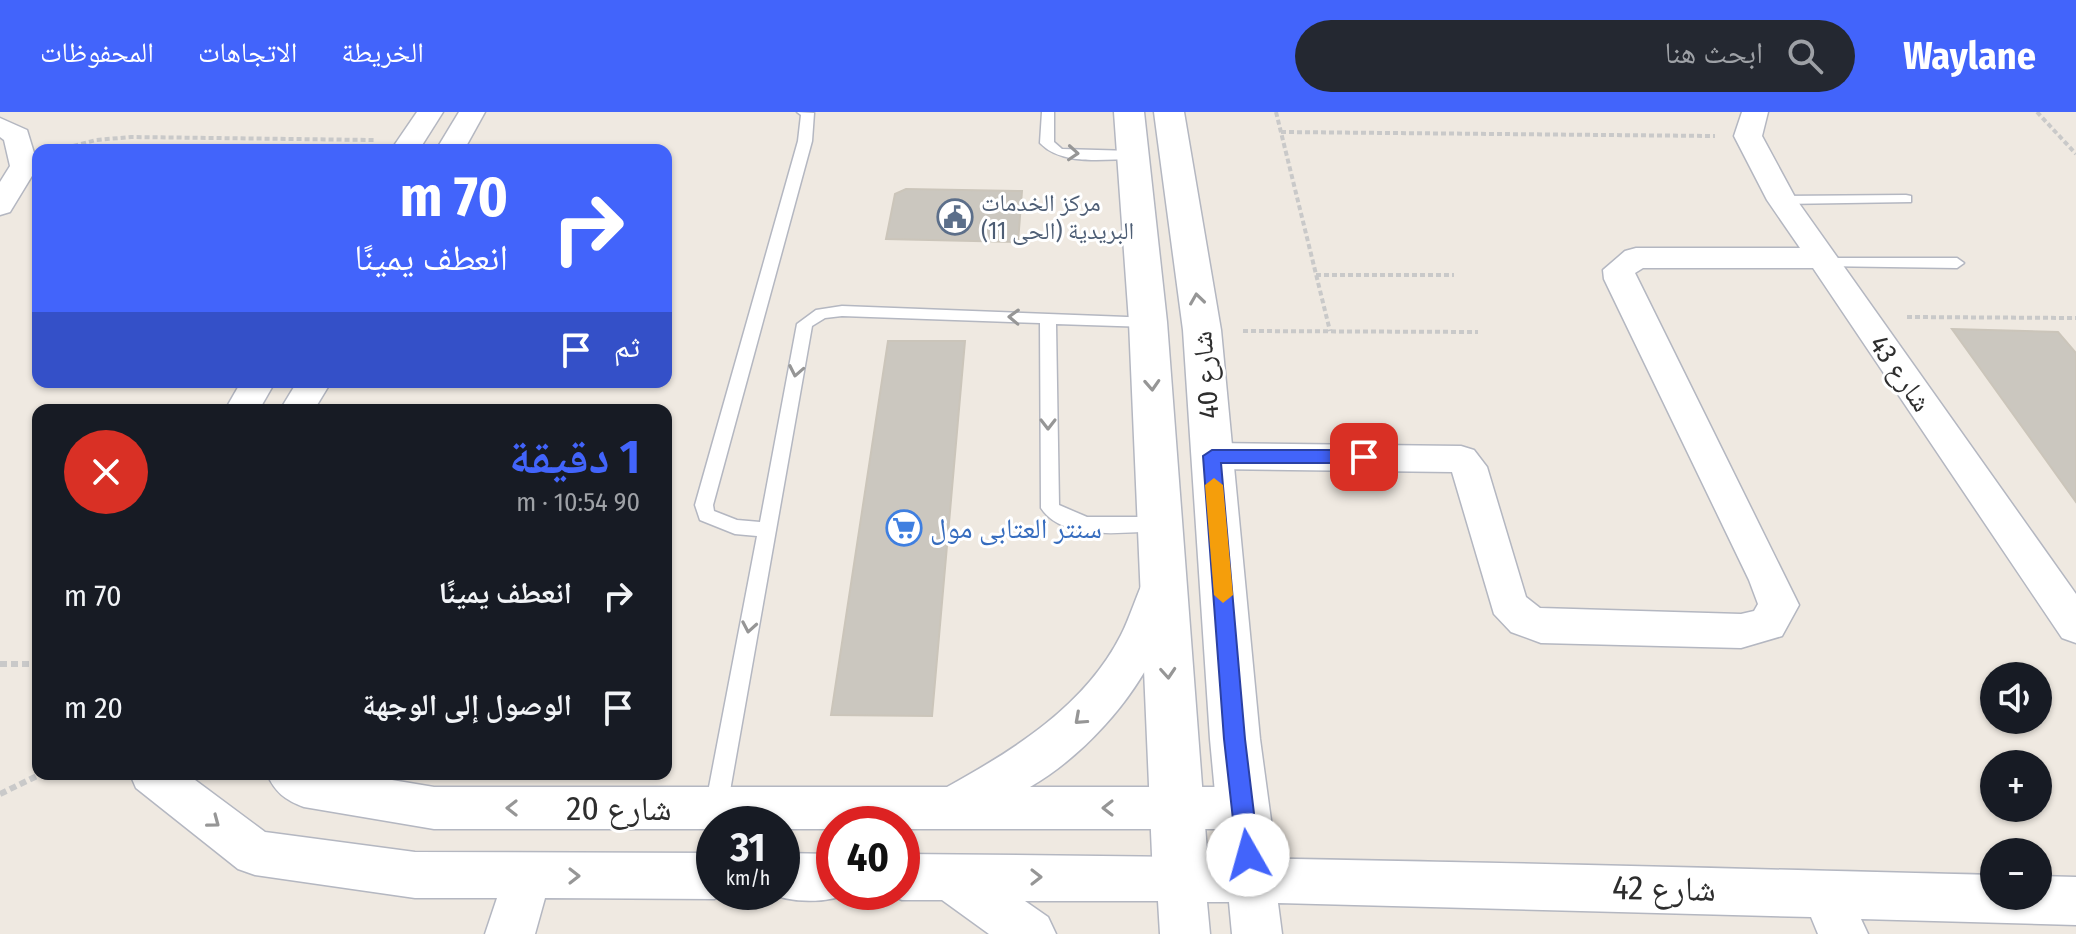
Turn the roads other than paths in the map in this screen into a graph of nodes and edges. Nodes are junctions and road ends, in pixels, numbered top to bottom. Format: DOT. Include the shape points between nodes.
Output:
graph roads {
  1 [pos="430,112"];
  2 [pos="472,112"];
  3 [pos="803,112"];
  4 [pos="1048,112"];
  5 [pos="1129,112"];
  6 [pos="1169,112"];
  7 [pos="1752,124"];
  8 [pos="0,126"];
  9 [pos="409,144"];
  10 [pos="453,144"];
  11 [pos="1133,155"];
  12 [pos="1906,199"];
  13 [pos="1782,200"];
  14 [pos="0,206"];
  15 [pos="1824,261"];
  16 [pos="1957,263"];
  17 [pos="1048,318"];
  18 [pos="1148,322"];
  19 [pos="1212,456"];
  20 [pos="1159,524"];
  21 [pos="766,530"];
  22 [pos="1162,582"];
  23 [pos="2076,626"];
  24 [pos="160,780"];
  25 [pos="296,780"];
  26 [pos="716,806"];
  27 [pos="953,807"];
  28 [pos="696,808"];
  29 [pos="800,808"];
  30 [pos="1177,808"];
  31 [pos="1242,808"];
  32 [pos="528,875"];
  33 [pos="696,876"];
  34 [pos="920,877"];
  35 [pos="949,877"];
  36 [pos="1181,878"];
  37 [pos="1251,879"];
  38 [pos="2076,901"];
  39 [pos="1834,913"];
  40 [pos="510,934"];
  41 [pos="1031,934"];
  42 [pos="1185,934"];
  43 [pos="1257,934"];
  1 -- 9 [label="street"];
  2 -- 10 [label="street"];
  3 -- 21 [label="lane" via="810,121 805,141 704,505 706,515 719,522"];
  4 -- 11 [label="lane, one-way" via="1047,143 1058,152"];
  5 -- 11 [label="street, شارع 40"];
  19 -- 6 [label="street, شارع 40, one-way" via="1202,330"];
  7 -- 13 [label="street, شارع 43"];
  8 -- 14 [label="street" via="17,136 24,166"];
  11 -- 18 [label="street, شارع 40"];
  12 -- 13 [label="lane"];
  13 -- 15 [label="street, شارع 43"];
  15 -- 16 [label="lane"];
  15 -- 19 [label="street" via="1636,258 1619,270 1769,580 1779,605 1768,624 1741,631 1526,622 1508,602 1469,467 1461,459"];
  15 -- 23 [label="street, شارع 43"];
  17 -- 18 [label="lane"];
  17 -- 20 [label="lane, one-way" via="1050,508 1078,523"];
  17 -- 21 [label="lane, one-way" via="842,311 821,314 805,324"];
  18 -- 20 [label="street, شارع 40, one-way"];
  19 -- 31 [label="street, شارع 40"];
  20 -- 22 [label="street, شارع 40"];
  21 -- 26 [label="lane, one-way"];
  22 -- 27 [label="street, one-way" via="1138,645 1095,706 1033,762"];
  22 -- 30 [label="street, شارع 40, one-way"];
  24 -- 32 [label="street, one-way" via="255,853 415,875"];
  28 -- 25 [label="street, شارع 20, one-way" via="434,808 304,786"];
  27 -- 29 [label="street, شارع 20"];
  30 -- 27 [label="street, شارع 20, one-way"];
  30 -- 31 [label="street, شارع 20"];
  30 -- 36 [label="street, شارع 40"];
  31 -- 37 [label="street, شارع 40"];
  32 -- 33 [label="street, one-way"];
  32 -- 40 [label="street"];
  34 -- 35 [label="street"];
  35 -- 36 [label="street, one-way"];
  35 -- 41 [label="street"];
  36 -- 37 [label="street"];
  36 -- 42 [label="street"];
  37 -- 39 [label="street, شارع 42"];
  37 -- 43 [label="street"];
  38 -- 39 [label="street, شارع 42"];
}
